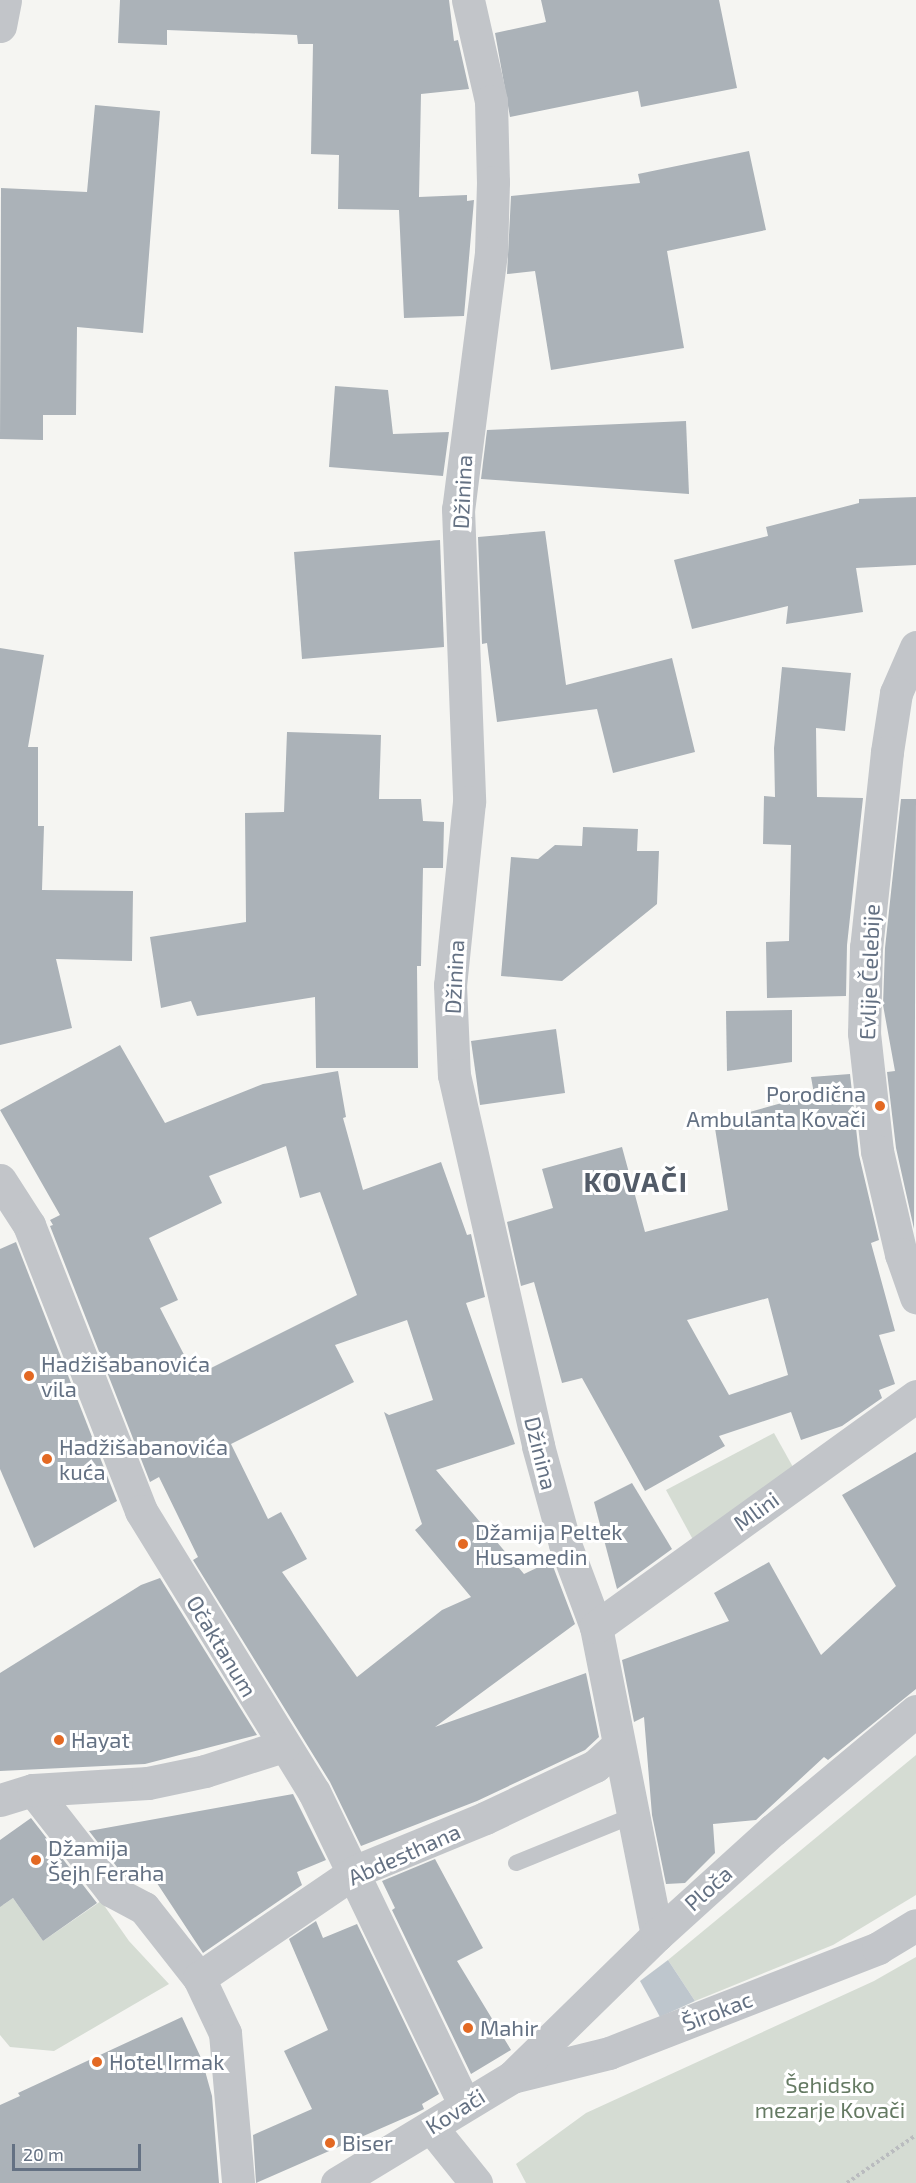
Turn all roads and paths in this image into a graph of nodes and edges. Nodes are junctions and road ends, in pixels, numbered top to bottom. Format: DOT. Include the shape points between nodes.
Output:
graph roads {
  1 [pos="5,0"];
  2 [pos="468,0"];
  3 [pos="0,26"];
  4 [pos="916,646"];
  5 [pos="0,1180"];
  6 [pos="916,1297"];
  7 [pos="916,1396"];
  8 [pos="596,1627"];
  9 [pos="916,1711"];
  10 [pos="283,1746"];
  11 [pos="617,1746"];
  12 [pos="33,1790"];
  13 [pos="0,1800"];
  14 [pos="632,1816"];
  15 [pos="516,1863"];
  16 [pos="356,1871"];
  17 [pos="916,1925"];
  18 [pos="657,1935"];
  19 [pos="199,1978"];
  20 [pos="512,2077"];
  21 [pos="464,2103"];
  22 [pos="431,2127"];
  23 [pos="916,2135"];
  24 [pos="238,2183"];
  25 [pos="337,2183"];
  26 [pos="476,2183"];
  27 [pos="847,2183"];
  1 -- 3 [label="street"];
  2 -- 8 [label="street, Džinina" via="491,101 493,182 491,253 458,509 469,802 450,985 454,1075 538,1446 565,1544"];
  4 -- 6 [label="street, Evlije Čelebije" via="896,693 887,752 866,947 864,1033 877,1151 901,1254"];
  5 -- 10 [label="street, Očaktanum" via="29,1225 141,1511"];
  7 -- 8 [label="street, Mlini"];
  8 -- 11 [label="street, Džinina"];
  9 -- 18 [label="street, Ploča" via="773,1830"];
  10 -- 12 [label="street" via="205,1771 148,1783"];
  10 -- 16 [label="street, Očaktanum" via="314,1792"];
  11 -- 14 [label="street, Džinina"];
  11 -- 16 [label="street, Abdesthana" via="595,1766 485,1818"];
  12 -- 13 [label="street"];
  12 -- 19 [label="street" via="112,1891 144,1908"];
  14 -- 15 [label="lane"];
  14 -- 18 [label="street, Džinina"];
  16 -- 19 [label="street, Abdesthana"];
  16 -- 21 [label="street, Očaktanum"];
  17 -- 20 [label="street, Širokac" via="878,1948 609,2053"];
  18 -- 20 [label="street, Ploča"];
  19 -- 24 [label="street" via="225,2033"];
  20 -- 21 [label="street, Kovači"];
  21 -- 22 [label="street, Kovači"];
  22 -- 25 [label="street, Kovači"];
  22 -- 26 [label="street"];
  23 -- 27 [label="path"];
}
